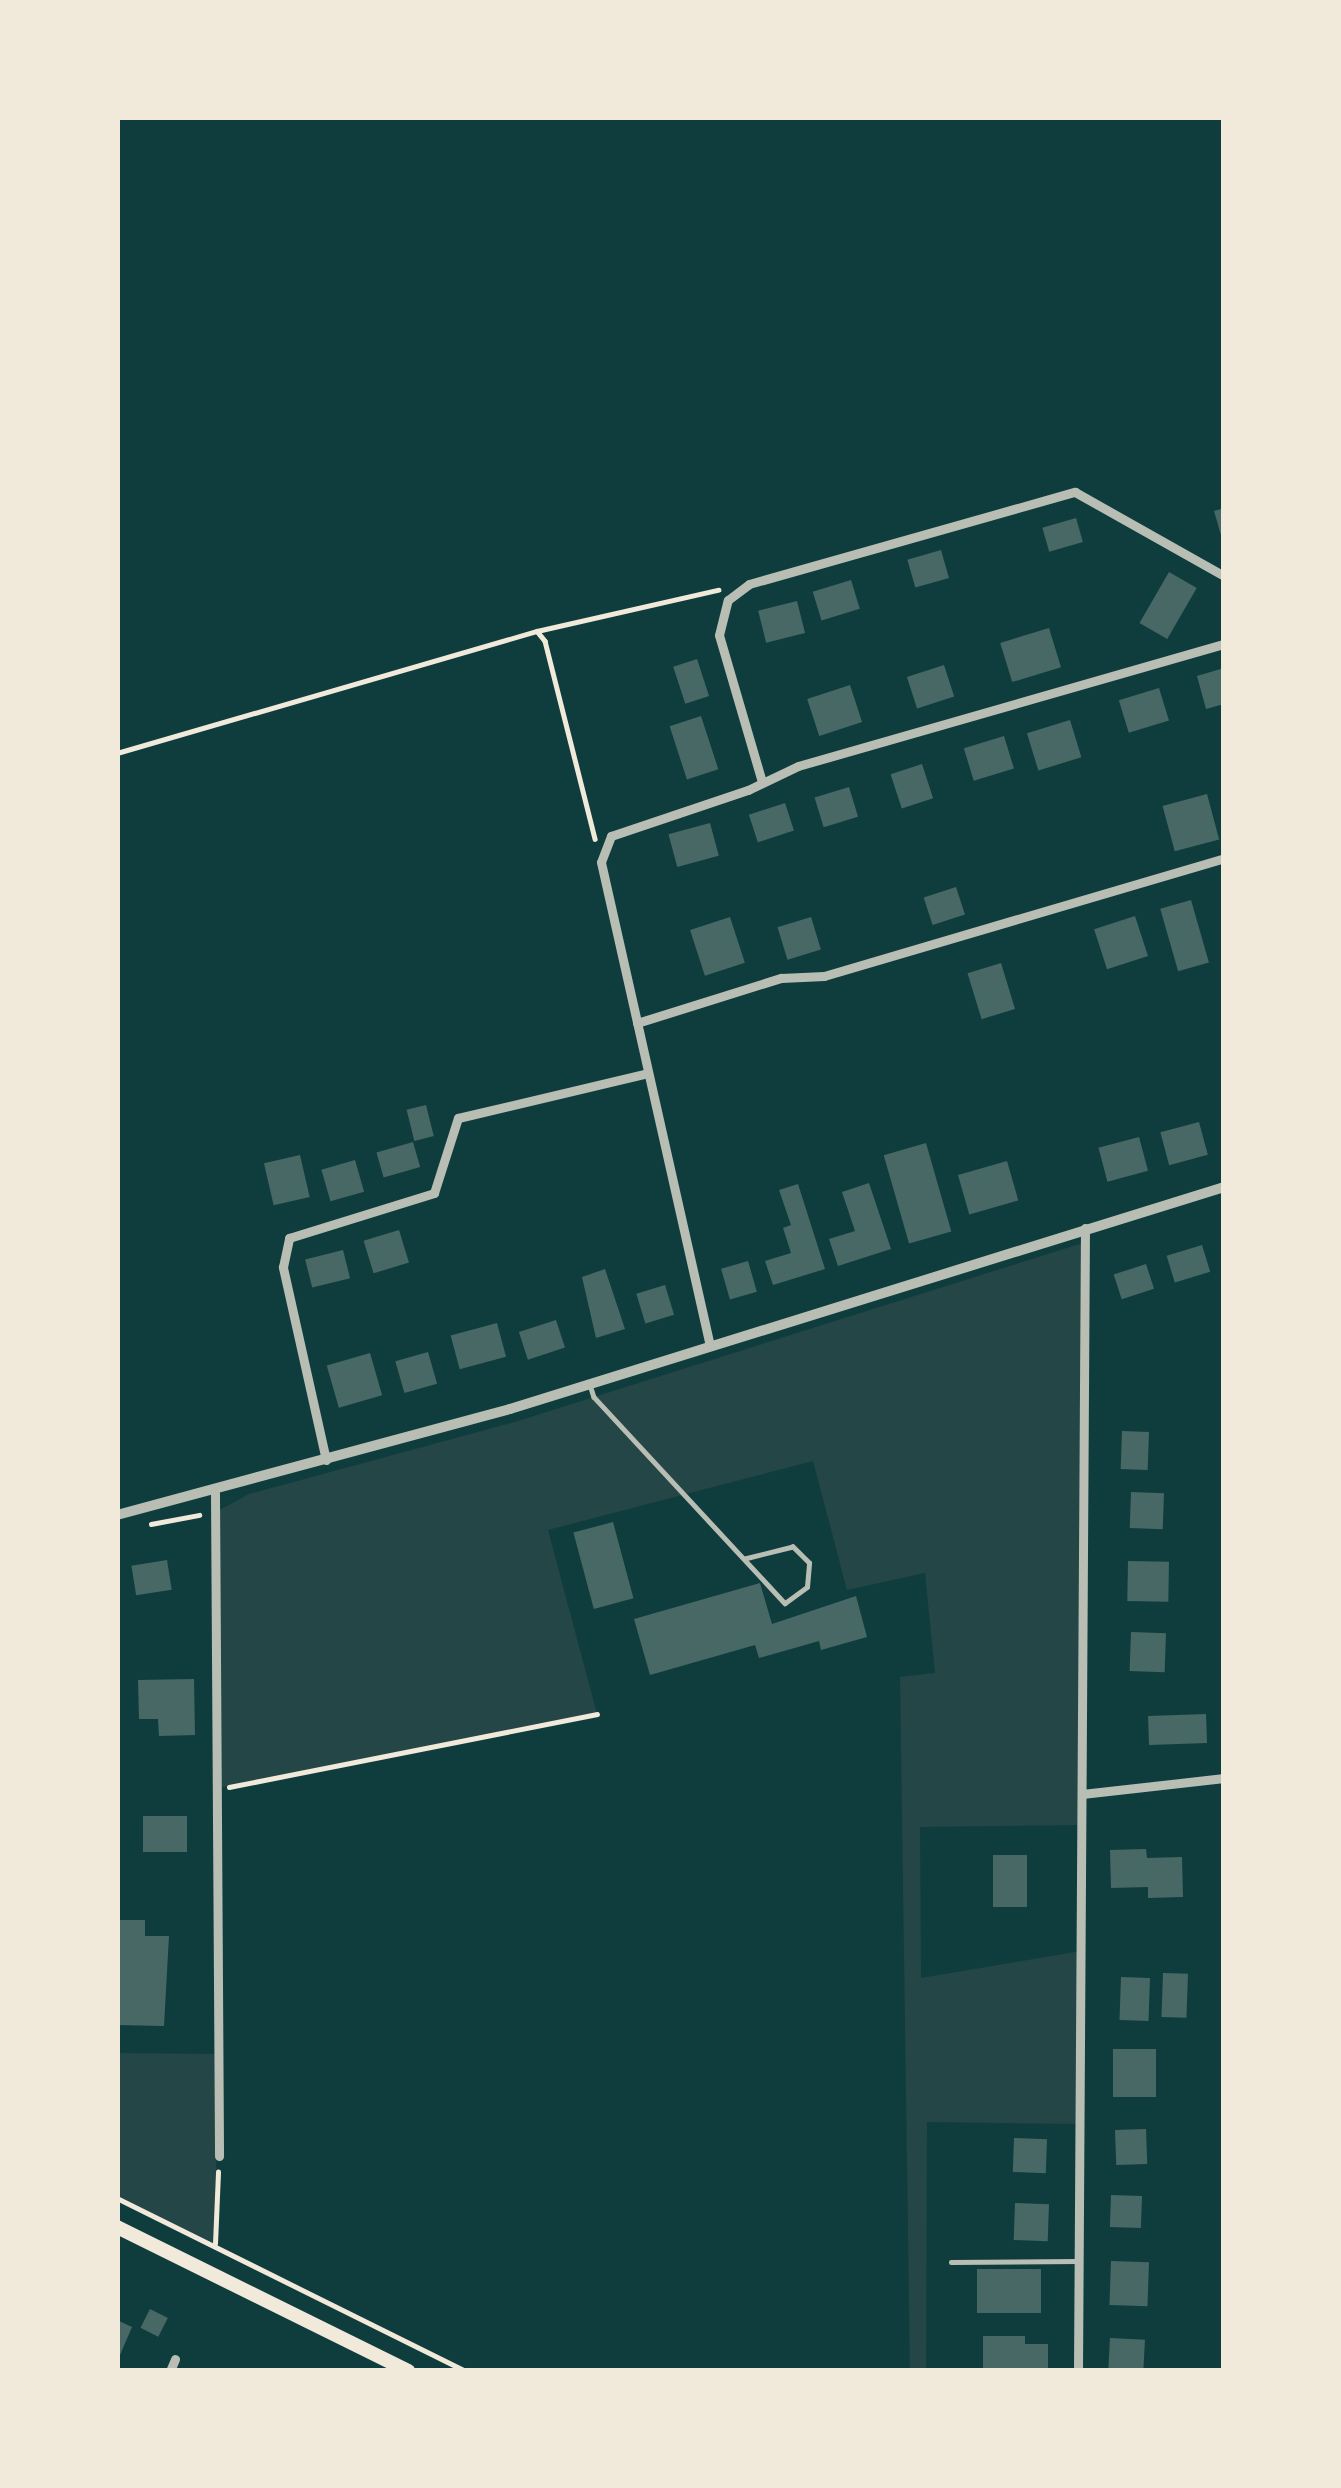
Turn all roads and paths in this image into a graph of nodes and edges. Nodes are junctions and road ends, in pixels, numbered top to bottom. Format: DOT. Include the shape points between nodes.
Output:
graph roads {
  1 [pos="1224,575"];
  2 [pos="749,584"];
  3 [pos="537,631"];
  4 [pos="1224,644"];
  5 [pos="117,752"];
  6 [pos="762,782"];
  7 [pos="1224,858"];
  8 [pos="601,862"];
  9 [pos="638,1023"];
  10 [pos="649,1072"];
  11 [pos="1224,1187"];
  12 [pos="1085,1228"];
  13 [pos="710,1346"];
  14 [pos="590,1384"];
  15 [pos="326,1460"];
  16 [pos="214,1493"];
  17 [pos="117,1515"];
  18 [pos="745,1559"];
  19 [pos="596,1714"];
  20 [pos="1224,1778"];
  21 [pos="218,1788"];
  22 [pos="1082,1794"];
  23 [pos="219,2156"];
  24 [pos="117,2198"];
  25 [pos="117,2227"];
  26 [pos="214,2247"];
  27 [pos="1078,2261"];
  28 [pos="951,2262"];
  29 [pos="212,2274"];
  30 [pos="175,2360"];
  31 [pos="170,2371"];
  32 [pos="408,2371"];
  33 [pos="466,2371"];
  34 [pos="1078,2371"];
  1 -- 2 [label="street" via="1075,491"];
  2 -- 3 [label="path"];
  2 -- 6 [label="street" via="728,600 719,635"];
  3 -- 5 [label="path"];
  3 -- 8 [label="path"];
  4 -- 6 [label="street"];
  6 -- 8 [label="street" via="623,829 603,848"];
  7 -- 9 [label="street"];
  8 -- 9 [label="street"];
  9 -- 10 [label="street"];
  10 -- 13 [label="street"];
  10 -- 15 [label="street" via="458,1118 434,1193 289,1238 283,1267"];
  11 -- 12 [label="street"];
  12 -- 13 [label="street"];
  12 -- 22 [label="street"];
  13 -- 14 [label="street"];
  14 -- 15 [label="street"];
  14 -- 18 [label="lane"];
  15 -- 16 [label="street"];
  16 -- 17 [label="street"];
  16 -- 21 [label="street"];
  18 -- 18 [label="lane" via="793,1546 809,1563 807,1587 785,1603"];
  19 -- 21 [label="path"];
  20 -- 22 [label="street"];
  21 -- 23 [label="street"];
  22 -- 27 [label="street"];
  23 -- 26 [label="path"];
  24 -- 26 [label="path"];
  25 -- 29 [label="main road"];
  26 -- 29 [label="path"];
  26 -- 33 [label="path"];
  27 -- 28 [label="lane"];
  27 -- 34 [label="street"];
  29 -- 32 [label="main road"];
  30 -- 31 [label="street"];
}
